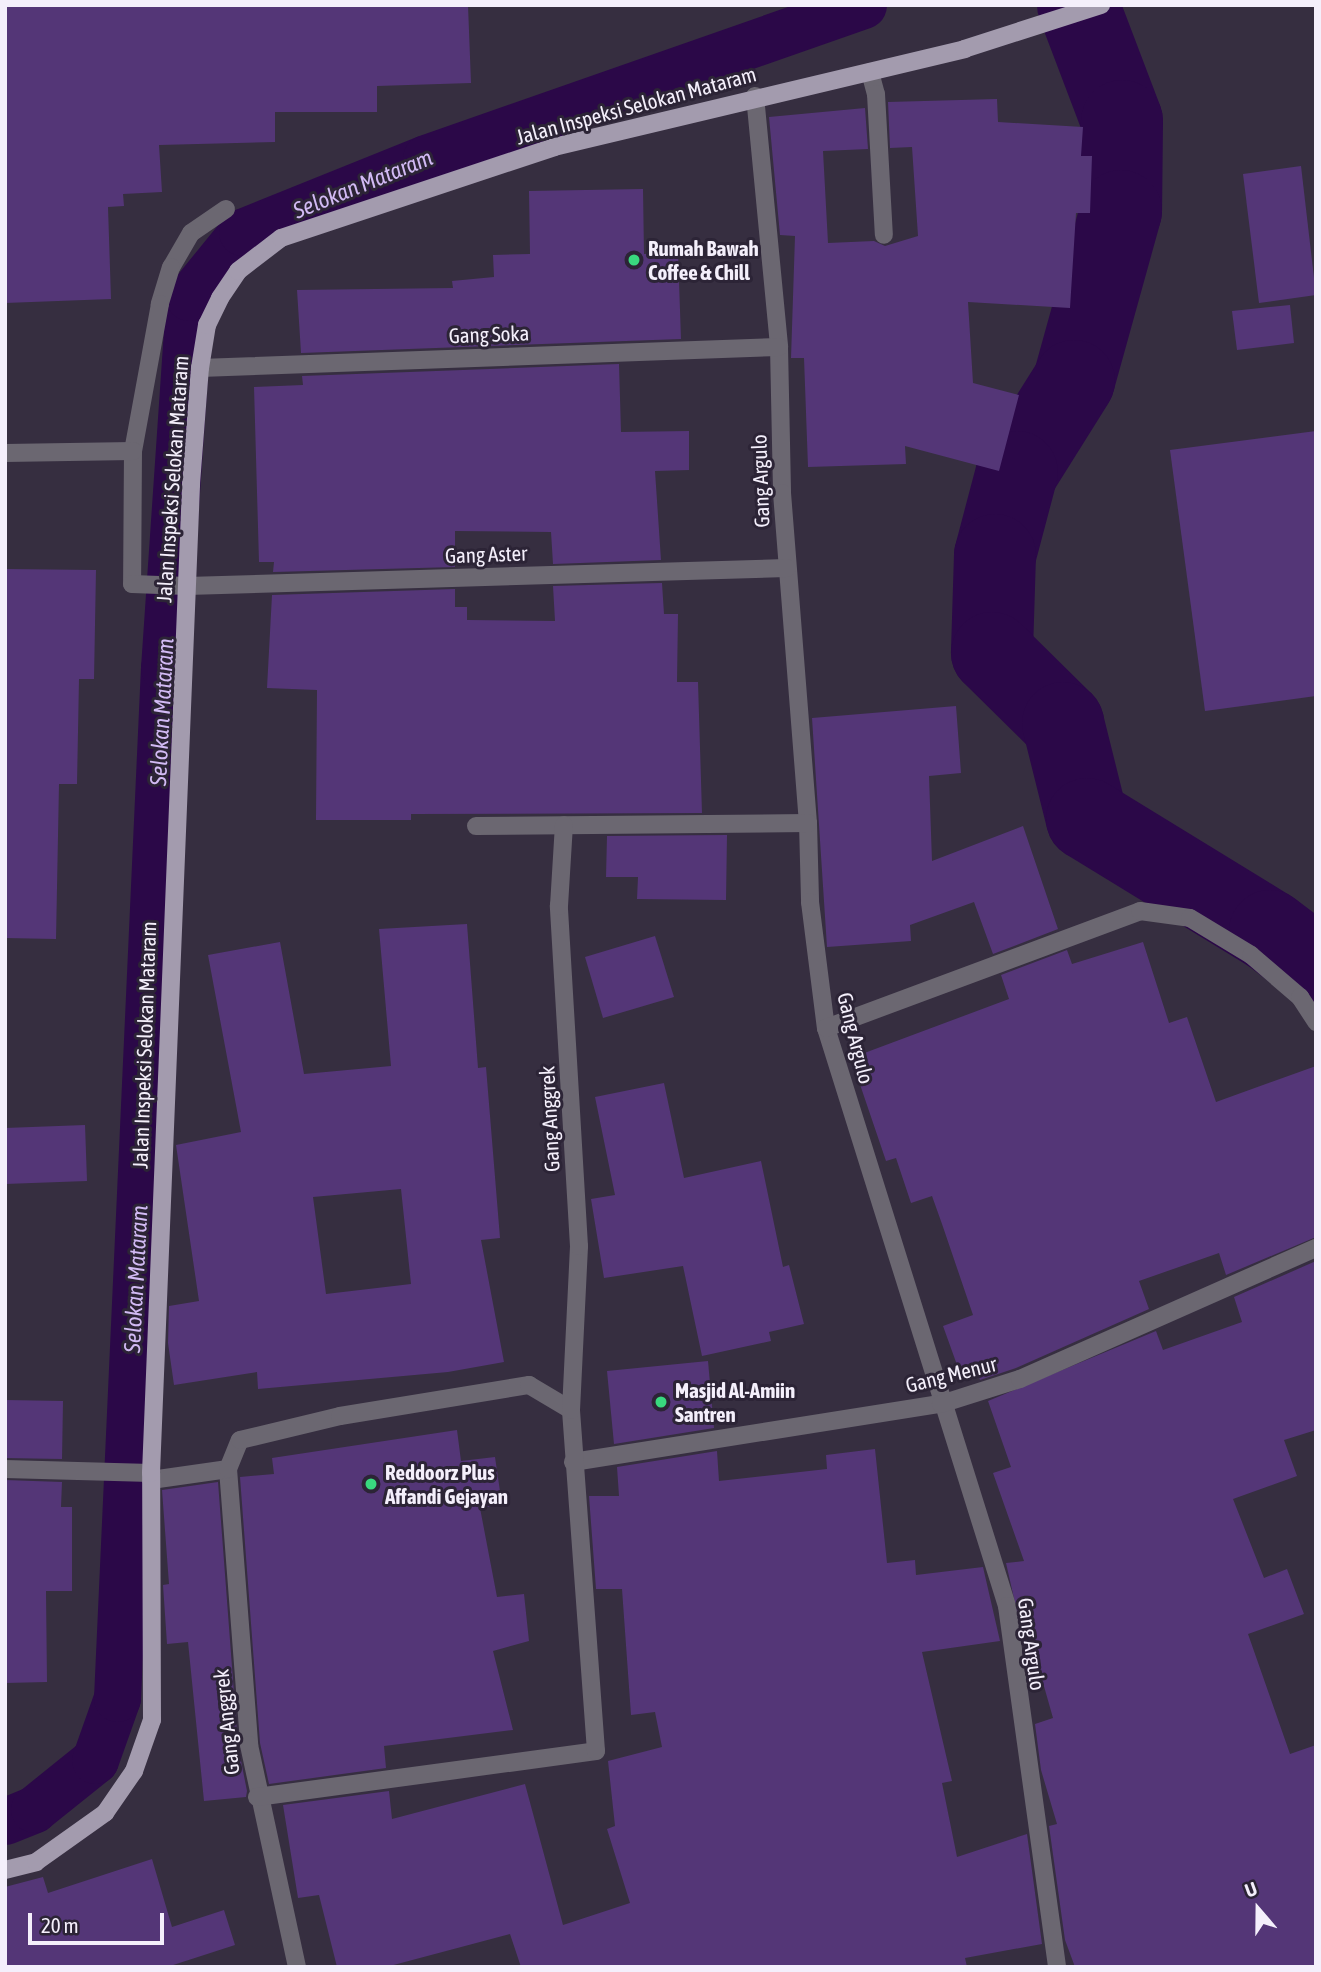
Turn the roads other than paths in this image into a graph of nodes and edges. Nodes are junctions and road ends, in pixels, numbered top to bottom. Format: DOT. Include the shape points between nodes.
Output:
graph roads {
  1 [pos="1101,5"];
  2 [pos="870,72"];
  3 [pos="755,96"];
  4 [pos="226,209"];
  5 [pos="884,235"];
  6 [pos="779,346"];
  7 [pos="200,368"];
  8 [pos="133,451"];
  9 [pos="5,453"];
  10 [pos="787,568"];
  11 [pos="183,586"];
  12 [pos="808,822"];
  13 [pos="564,825"];
  14 [pos="476,826"];
  15 [pos="1316,1022"];
  16 [pos="826,1028"];
  17 [pos="1316,1248"];
  18 [pos="941,1404"];
  19 [pos="571,1410"];
  20 [pos="573,1462"];
  21 [pos="5,1469"];
  22 [pos="228,1469"];
  23 [pos="145,1475"];
  24 [pos="257,1797"];
  25 [pos="5,1870"];
  26 [pos="297,1967"];
  27 [pos="1057,1967"];
  1 -- 2 [label="main road, Jalan Inspeksi Selokan Mataram" via="964,49"];
  2 -- 3 [label="main road, Jalan Inspeksi Selokan Mataram"];
  2 -- 5 [label="street" via="876,94"];
  3 -- 6 [label="street, Gang Argulo"];
  3 -- 7 [label="main road, Jalan Inspeksi Selokan Mataram" via="554,147 281,238 238,271 220,298 208,325"];
  4 -- 8 [label="street" via="191,233 171,267"];
  6 -- 7 [label="street, Gang Soka"];
  6 -- 10 [label="street, Gang Argulo"];
  7 -- 11 [label="main road, Jalan Inspeksi Selokan Mataram"];
  8 -- 9 [label="street"];
  8 -- 11 [label="street, Gang Aster" via="131,582"];
  10 -- 11 [label="street, Gang Aster"];
  10 -- 12 [label="street, Gang Argulo"];
  11 -- 23 [label="main road, Jalan Inspeksi Selokan Mataram"];
  12 -- 13 [label="street"];
  12 -- 16 [label="street, Gang Argulo" via="810,902"];
  13 -- 14 [label="street"];
  13 -- 19 [label="street, Gang Anggrek" via="559,906 579,1246"];
  15 -- 16 [label="street" via="1300,997 1251,955 1190,918 1140,911"];
  16 -- 18 [label="street, Gang Argulo"];
  17 -- 18 [label="street, Gang Menur" via="1020,1379"];
  18 -- 20 [label="street, Gang Menur"];
  18 -- 27 [label="street, Gang Argulo" via="1007,1606"];
  19 -- 20 [label="street, Gang Anggrek"];
  19 -- 22 [label="street" via="529,1385 340,1416 240,1440"];
  20 -- 24 [label="street, Gang Anggrek" via="596,1751"];
  21 -- 23 [label="street"];
  22 -- 23 [label="street"];
  22 -- 24 [label="street, Gang Anggrek"];
  23 -- 25 [label="main road, Jalan Inspeksi Selokan Mataram" via="152,1720 134,1771 105,1813 36,1862"];
  24 -- 26 [label="street, Gang Anggrek"];
}
